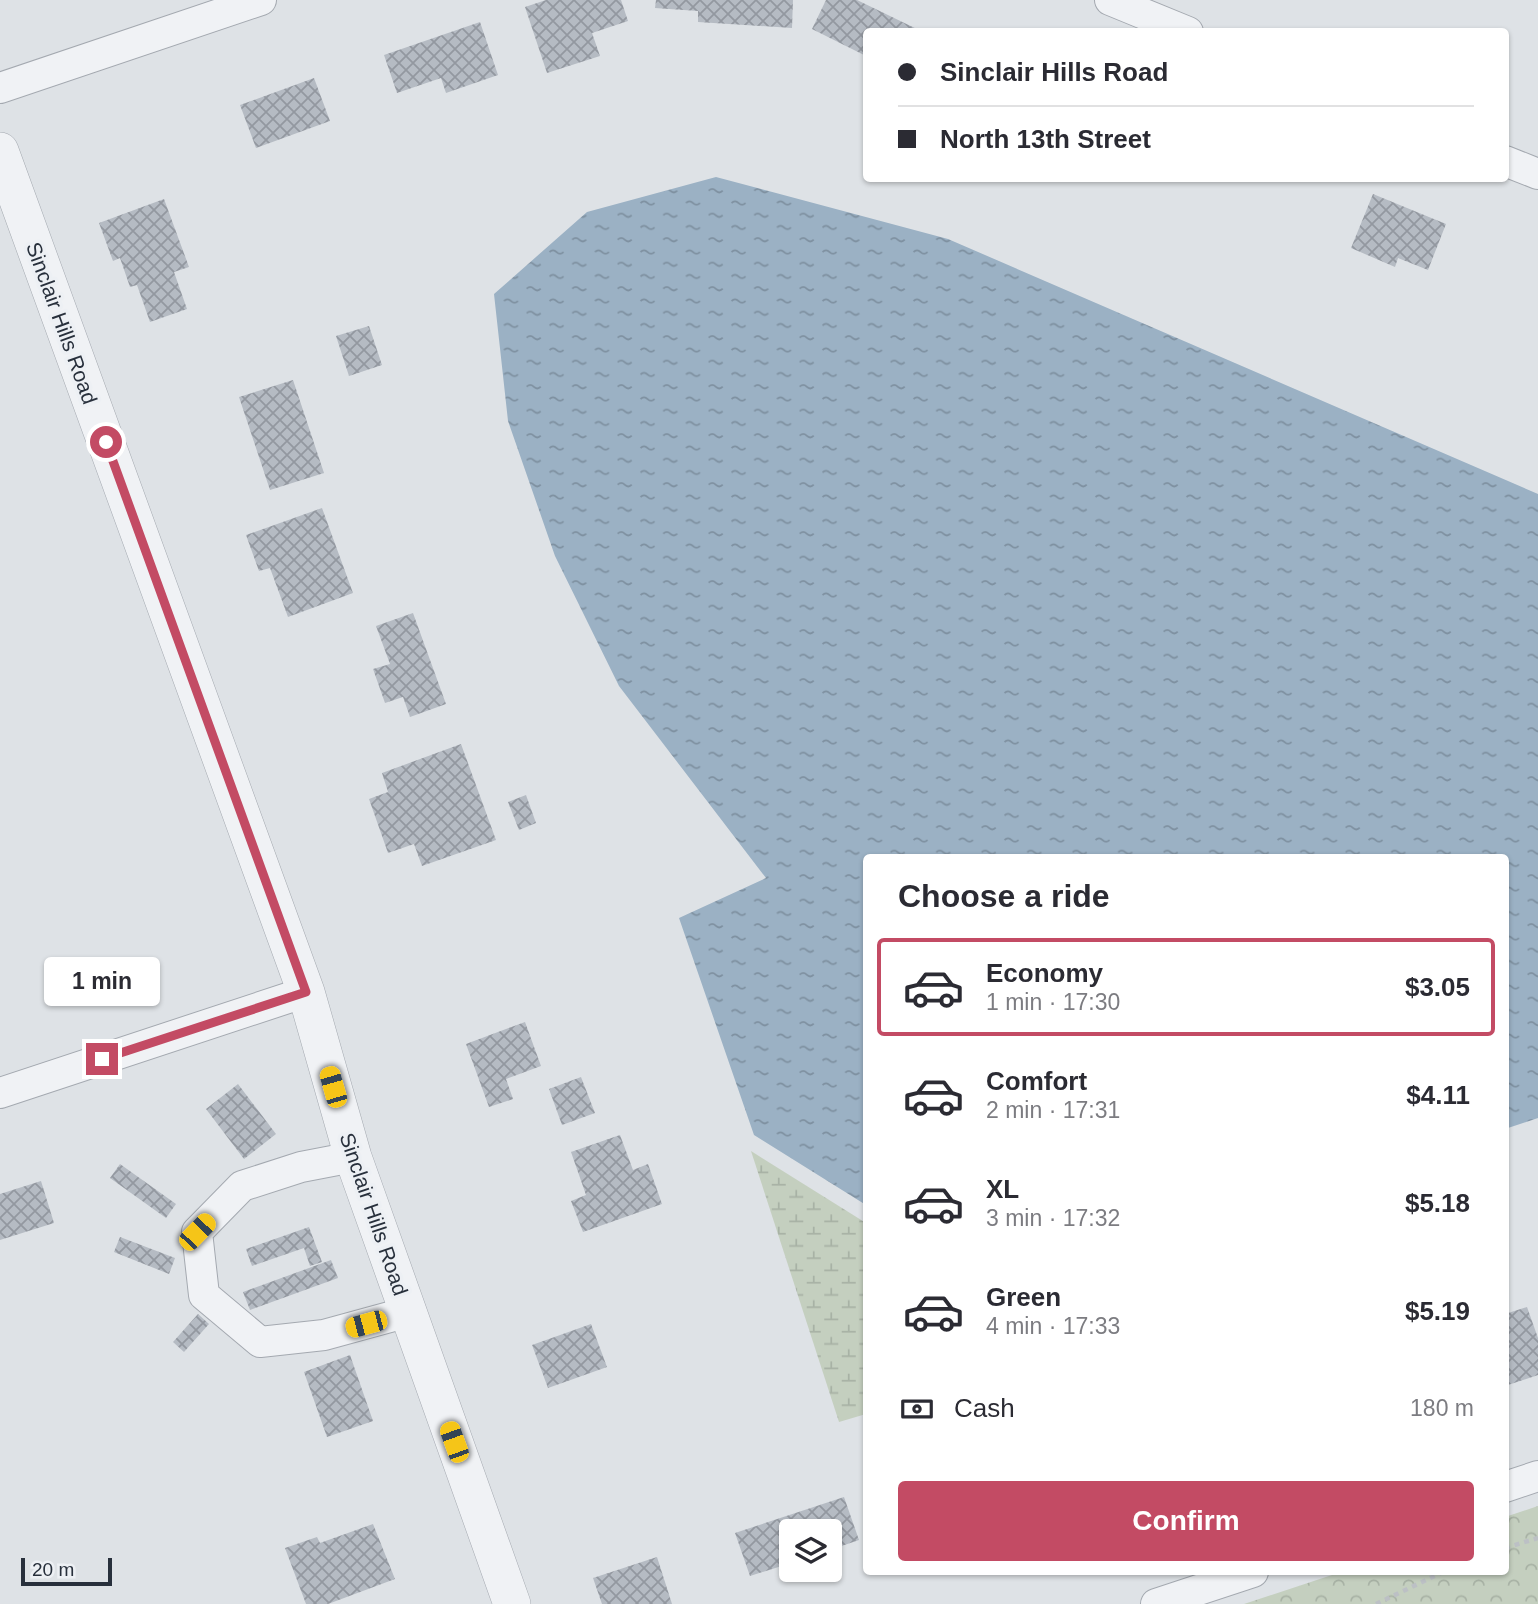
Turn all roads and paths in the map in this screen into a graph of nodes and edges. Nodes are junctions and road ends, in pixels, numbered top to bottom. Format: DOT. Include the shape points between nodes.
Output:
graph roads {
  1 [pos="261,0"];
  2 [pos="1110,0"];
  3 [pos="1178,28"];
  4 [pos="0,88"];
  5 [pos="0,153"];
  6 [pos="1509,163"];
  7 [pos="1538,174"];
  8 [pos="306,992"];
  9 [pos="0,1093"];
  10 [pos="353,1157"];
  11 [pos="408,1312"];
  12 [pos="1538,1476"];
  13 [pos="1509,1486"];
  14 [pos="1538,1538"];
  15 [pos="1509,1547"];
  16 [pos="1244,1575"];
  17 [pos="1437,1575"];
  18 [pos="512,1604"];
  19 [pos="1156,1604"];
  20 [pos="1376,1604"];
  1 -- 4 [label="street"];
  2 -- 3 [label="street"];
  5 -- 8 [label="street, Sinclair Hills Road"];
  6 -- 7 [label="street"];
  8 -- 9 [label="street"];
  8 -- 10 [label="street, Sinclair Hills Road"];
  10 -- 11 [label="street, Sinclair Hills Road"];
  10 -- 11 [label="street" via="242,1186 197,1232 204,1296 260,1342 324,1335"];
  11 -- 18 [label="street, Sinclair Hills Road"];
  12 -- 13 [label="street"];
  14 -- 15 [label="path"];
  16 -- 19 [label="street"];
  17 -- 20 [label="path"];
}
